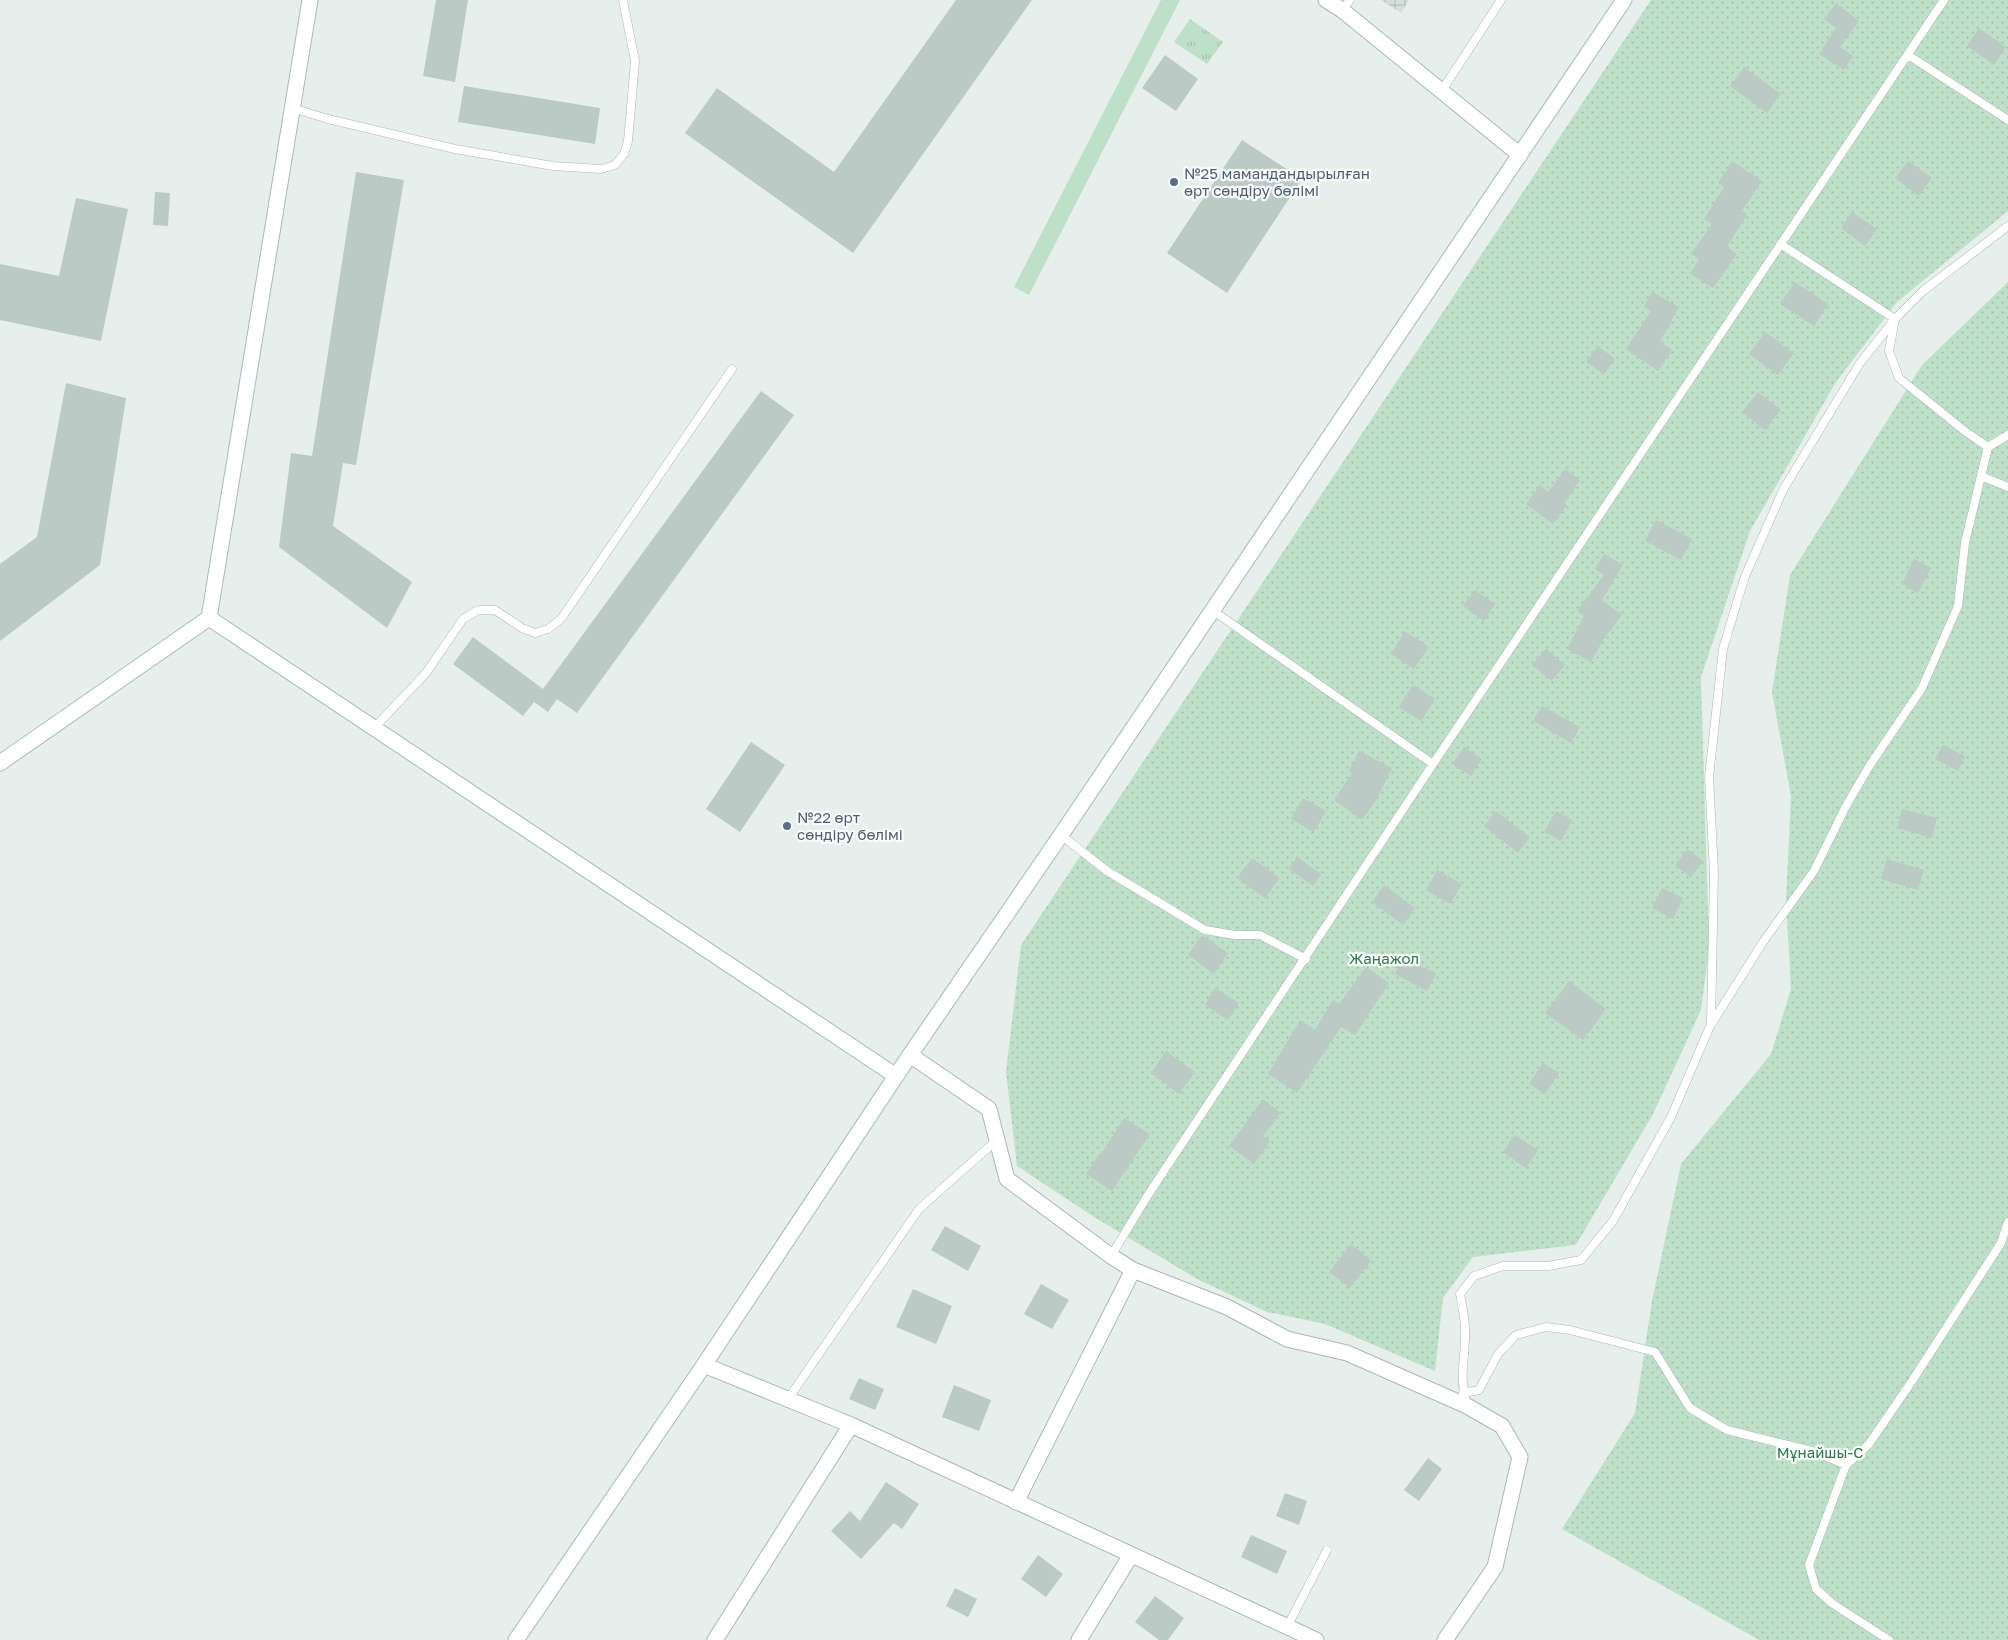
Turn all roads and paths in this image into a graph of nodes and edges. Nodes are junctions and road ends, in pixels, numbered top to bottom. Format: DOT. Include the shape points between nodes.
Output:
graph roads {
  1 [pos="310,0"];
  2 [pos="624,0"];
  3 [pos="1326,0"];
  4 [pos="1501,0"];
  5 [pos="1624,0"];
  6 [pos="1944,0"];
  7 [pos="1346,5"];
  8 [pos="1908,55"];
  9 [pos="1441,92"];
  10 [pos="292,108"];
  11 [pos="2008,120"];
  12 [pos="1520,155"];
  13 [pos="2008,226"];
  14 [pos="1782,245"];
  15 [pos="1895,319"];
  16 [pos="732,369"];
  17 [pos="2008,435"];
  18 [pos="1988,448"];
  19 [pos="1981,476"];
  20 [pos="2008,487"];
  21 [pos="1212,610"];
  22 [pos="209,618"];
  23 [pos="374,728"];
  24 [pos="0,763"];
  25 [pos="1433,764"];
  26 [pos="1061,835"];
  27 [pos="1306,959"];
  28 [pos="1711,1024"];
  29 [pos="910,1055"];
  30 [pos="896,1076"];
  31 [pos="997,1140"];
  32 [pos="2008,1222"];
  33 [pos="1111,1256"];
  34 [pos="1133,1270"];
  35 [pos="704,1365"];
  36 [pos="788,1399"];
  37 [pos="1465,1400"];
  38 [pos="850,1425"];
  39 [pos="1846,1465"];
  40 [pos="1016,1502"];
  41 [pos="1327,1550"];
  42 [pos="1131,1555"];
  43 [pos="1287,1627"];
  44 [pos="516,1640"];
  45 [pos="715,1640"];
  46 [pos="1079,1640"];
  47 [pos="1316,1640"];
  48 [pos="1445,1640"];
  49 [pos="1888,1640"];
  1 -- 10 [label="street"];
  2 -- 10 [label="lane" via="635,61 628,141 624,154 614,165 601,169 553,166 455,149"];
  3 -- 7 [label="street"];
  4 -- 9 [label="lane"];
  5 -- 12 [label="street"];
  6 -- 8 [label="lane"];
  7 -- 9 [label="street"];
  8 -- 11 [label="lane"];
  8 -- 14 [label="lane"];
  9 -- 12 [label="street"];
  10 -- 22 [label="street"];
  12 -- 21 [label="street"];
  13 -- 15 [label="lane" via="1923,291"];
  14 -- 15 [label="lane"];
  14 -- 25 [label="lane"];
  15 -- 18 [label="lane" via="1889,351 1899,378"];
  15 -- 28 [label="lane" via="1860,363 1783,490 1744,579 1723,649 1709,777 1714,872"];
  16 -- 23 [label="lane" via="561,619 548,629 535,633 495,610 478,610 463,619 426,673"];
  17 -- 18 [label="lane"];
  18 -- 19 [label="lane"];
  19 -- 20 [label="lane"];
  19 -- 28 [label="lane" via="1965,543 1958,606 1922,688 1870,765 1814,871 1763,942"];
  21 -- 25 [label="lane"];
  21 -- 26 [label="street"];
  22 -- 23 [label="street"];
  22 -- 24 [label="street"];
  23 -- 30 [label="street"];
  25 -- 27 [label="lane"];
  26 -- 27 [label="lane" via="1108,871 1205,930 1260,935"];
  26 -- 29 [label="street"];
  27 -- 33 [label="lane" via="1148,1195"];
  28 -- 37 [label="lane" via="1671,1117 1613,1222 1581,1260 1548,1266 1503,1266 1474,1276 1460,1294 1465,1329 1461,1369"];
  29 -- 30 [label="street"];
  29 -- 31 [label="street" via="989,1109"];
  30 -- 35 [label="street"];
  31 -- 33 [label="street" via="1007,1179"];
  31 -- 36 [label="lane" via="919,1209"];
  32 -- 39 [label="lane" via="2001,1243 1912,1381 1870,1444"];
  33 -- 34 [label="street"];
  34 -- 37 [label="street" via="1227,1306 1287,1339 1347,1352"];
  34 -- 40 [label="street"];
  35 -- 36 [label="street"];
  35 -- 44 [label="street"];
  36 -- 38 [label="street"];
  37 -- 39 [label="lane" via="1479,1390 1498,1354 1516,1335 1546,1327 1570,1330 1655,1352 1690,1408 1727,1430 1816,1452"];
  37 -- 48 [label="street" via="1502,1426 1520,1457 1495,1567"];
  38 -- 40 [label="street"];
  38 -- 45 [label="street"];
  39 -- 49 [label="lane" via="1809,1565 1816,1589 1832,1604"];
  40 -- 42 [label="street"];
  41 -- 43 [label="lane"];
  42 -- 43 [label="street"];
  42 -- 46 [label="street"];
  43 -- 47 [label="street"];
}
